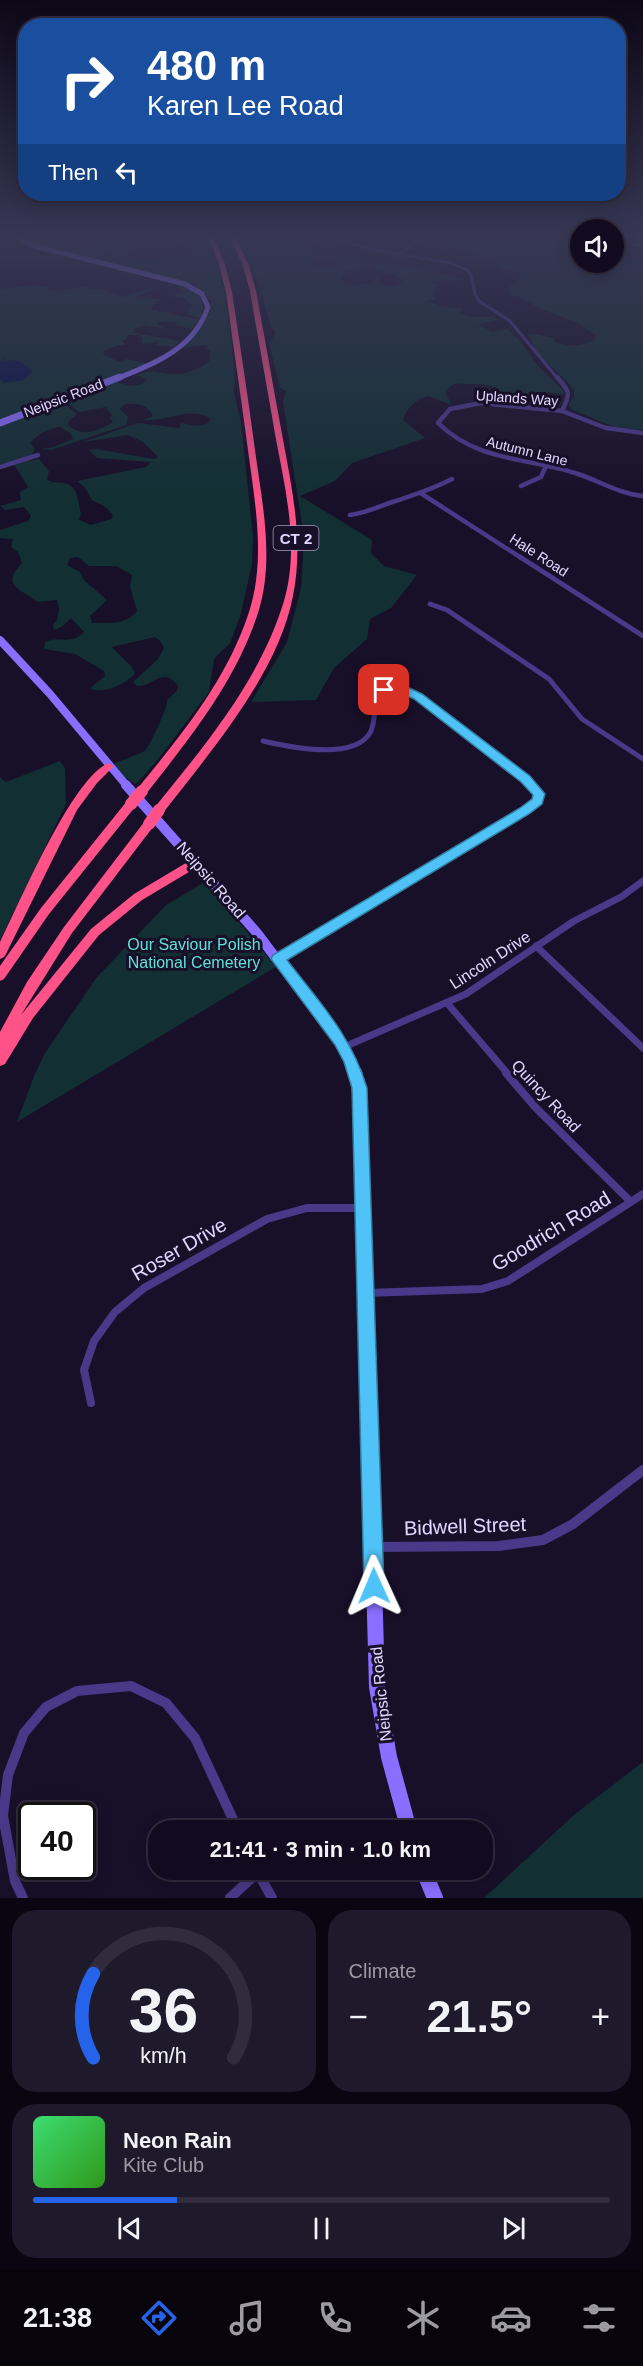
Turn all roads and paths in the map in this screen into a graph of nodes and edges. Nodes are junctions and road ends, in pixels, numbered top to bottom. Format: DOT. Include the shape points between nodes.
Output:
graph roads {
  1 [pos="200,324"];
  2 [pos="233,324"];
  3 [pos="259,324"];
  4 [pos="512,324"];
  5 [pos="459,407"];
  6 [pos="562,411"];
  7 [pos="0,423"];
  8 [pos="643,433"];
  9 [pos="38,455"];
  10 [pos="546,466"];
  11 [pos="0,467"];
  12 [pos="452,479"];
  13 [pos="522,486"];
  14 [pos="422,494"];
  15 [pos="643,496"];
  16 [pos="350,515"];
  17 [pos="430,604"];
  18 [pos="643,636"];
  19 [pos="0,640"];
  20 [pos="263,741"];
  21 [pos="643,759"];
  22 [pos="109,766"];
  23 [pos="195,863"];
  24 [pos="643,882"];
  25 [pos="536,946"];
  26 [pos="0,954"];
  27 [pos="278,959"];
  28 [pos="0,976"];
  29 [pos="447,1003"];
  30 [pos="0,1045"];
  31 [pos="344,1047"];
  32 [pos="643,1048"];
  33 [pos="0,1060"];
  34 [pos="643,1194"];
  35 [pos="631,1202"];
  36 [pos="363,1208"];
  37 [pos="366,1293"];
  38 [pos="91,1403"];
  39 [pos="643,1470"];
  40 [pos="374,1547"];
  41 [pos="233,1820"];
  42 [pos="406,1820"];
  43 [pos="247,1880"];
  44 [pos="262,1880"];
  45 [pos="427,1880"];
  46 [pos="433,1897"];
  47 [pos="23,1898"];
  48 [pos="230,1898"];
  49 [pos="272,1898"];
  1 -- 7 [label="street, Neipsic Road" via="157,363"];
  2 -- 28 [label="highway, CT 2, bridge" via="261,523 262,570 250,621 226,677 196,723 45,911"];
  3 -- 30 [label="highway, CT 2, bridge" via="296,542 294,573 280,628 235,712 58,942"];
  4 -- 6 [label="street" via="568,390"];
  5 -- 6 [label="street, Uplands Way" via="481,403"];
  5 -- 10 [label="street, Autumn Lane" via="440,416 438,423 443,430 483,453"];
  6 -- 8 [label="street, Uplands Way" via="606,428"];
  9 -- 11 [label="street"];
  10 -- 13 [label="street" via="541,477"];
  10 -- 15 [label="street, Autumn Lane" via="617,492"];
  12 -- 14 [label="street"];
  14 -- 16 [label="street"];
  14 -- 18 [label="street, Hale Road"];
  17 -- 21 [label="street" via="447,610 535,669 555,685 582,719"];
  19 -- 22 [label="street, Neipsic Road"];
  20 -- 27 [label="street" via="321,750 347,748 370,733 376,696 384,690 405,690 526,779 539,794 525,811"];
  22 -- 23 [label="street, Neipsic Road"];
  22 -- 26 [label="highway" via="72,808"];
  23 -- 27 [label="street, Neipsic Road"];
  23 -- 33 [label="highway" via="127,905 91,936 29,1014"];
  24 -- 25 [label="street, Lincoln Drive"];
  25 -- 29 [label="street, Lincoln Drive"];
  25 -- 32 [label="street"];
  27 -- 31 [label="street, Neipsic Road"];
  29 -- 31 [label="street, Lincoln Drive"];
  29 -- 35 [label="street, Quincy Road" via="536,1108"];
  31 -- 36 [label="street, Neipsic Road" via="359,1088"];
  34 -- 35 [label="street, Goodrich Road"];
  35 -- 37 [label="street, Goodrich Road" via="508,1281 482,1289"];
  36 -- 37 [label="street, Neipsic Road"];
  36 -- 38 [label="street, Roser Drive" via="307,1208 267,1220 144,1288 115,1312 94,1341 84,1370"];
  37 -- 40 [label="street, Neipsic Road"];
  39 -- 40 [label="street, Bidwell Street" via="573,1524 543,1540 499,1546"];
  40 -- 42 [label="street, Neipsic Road" via="379,1706"];
  41 -- 47 [label="street" via="195,1738 166,1703 131,1686 77,1691 46,1707 24,1733 8,1775 3,1816 15,1881"];
  43 -- 48 [label="street"];
  44 -- 49 [label="street"];
  45 -- 46 [label="street"];
}
